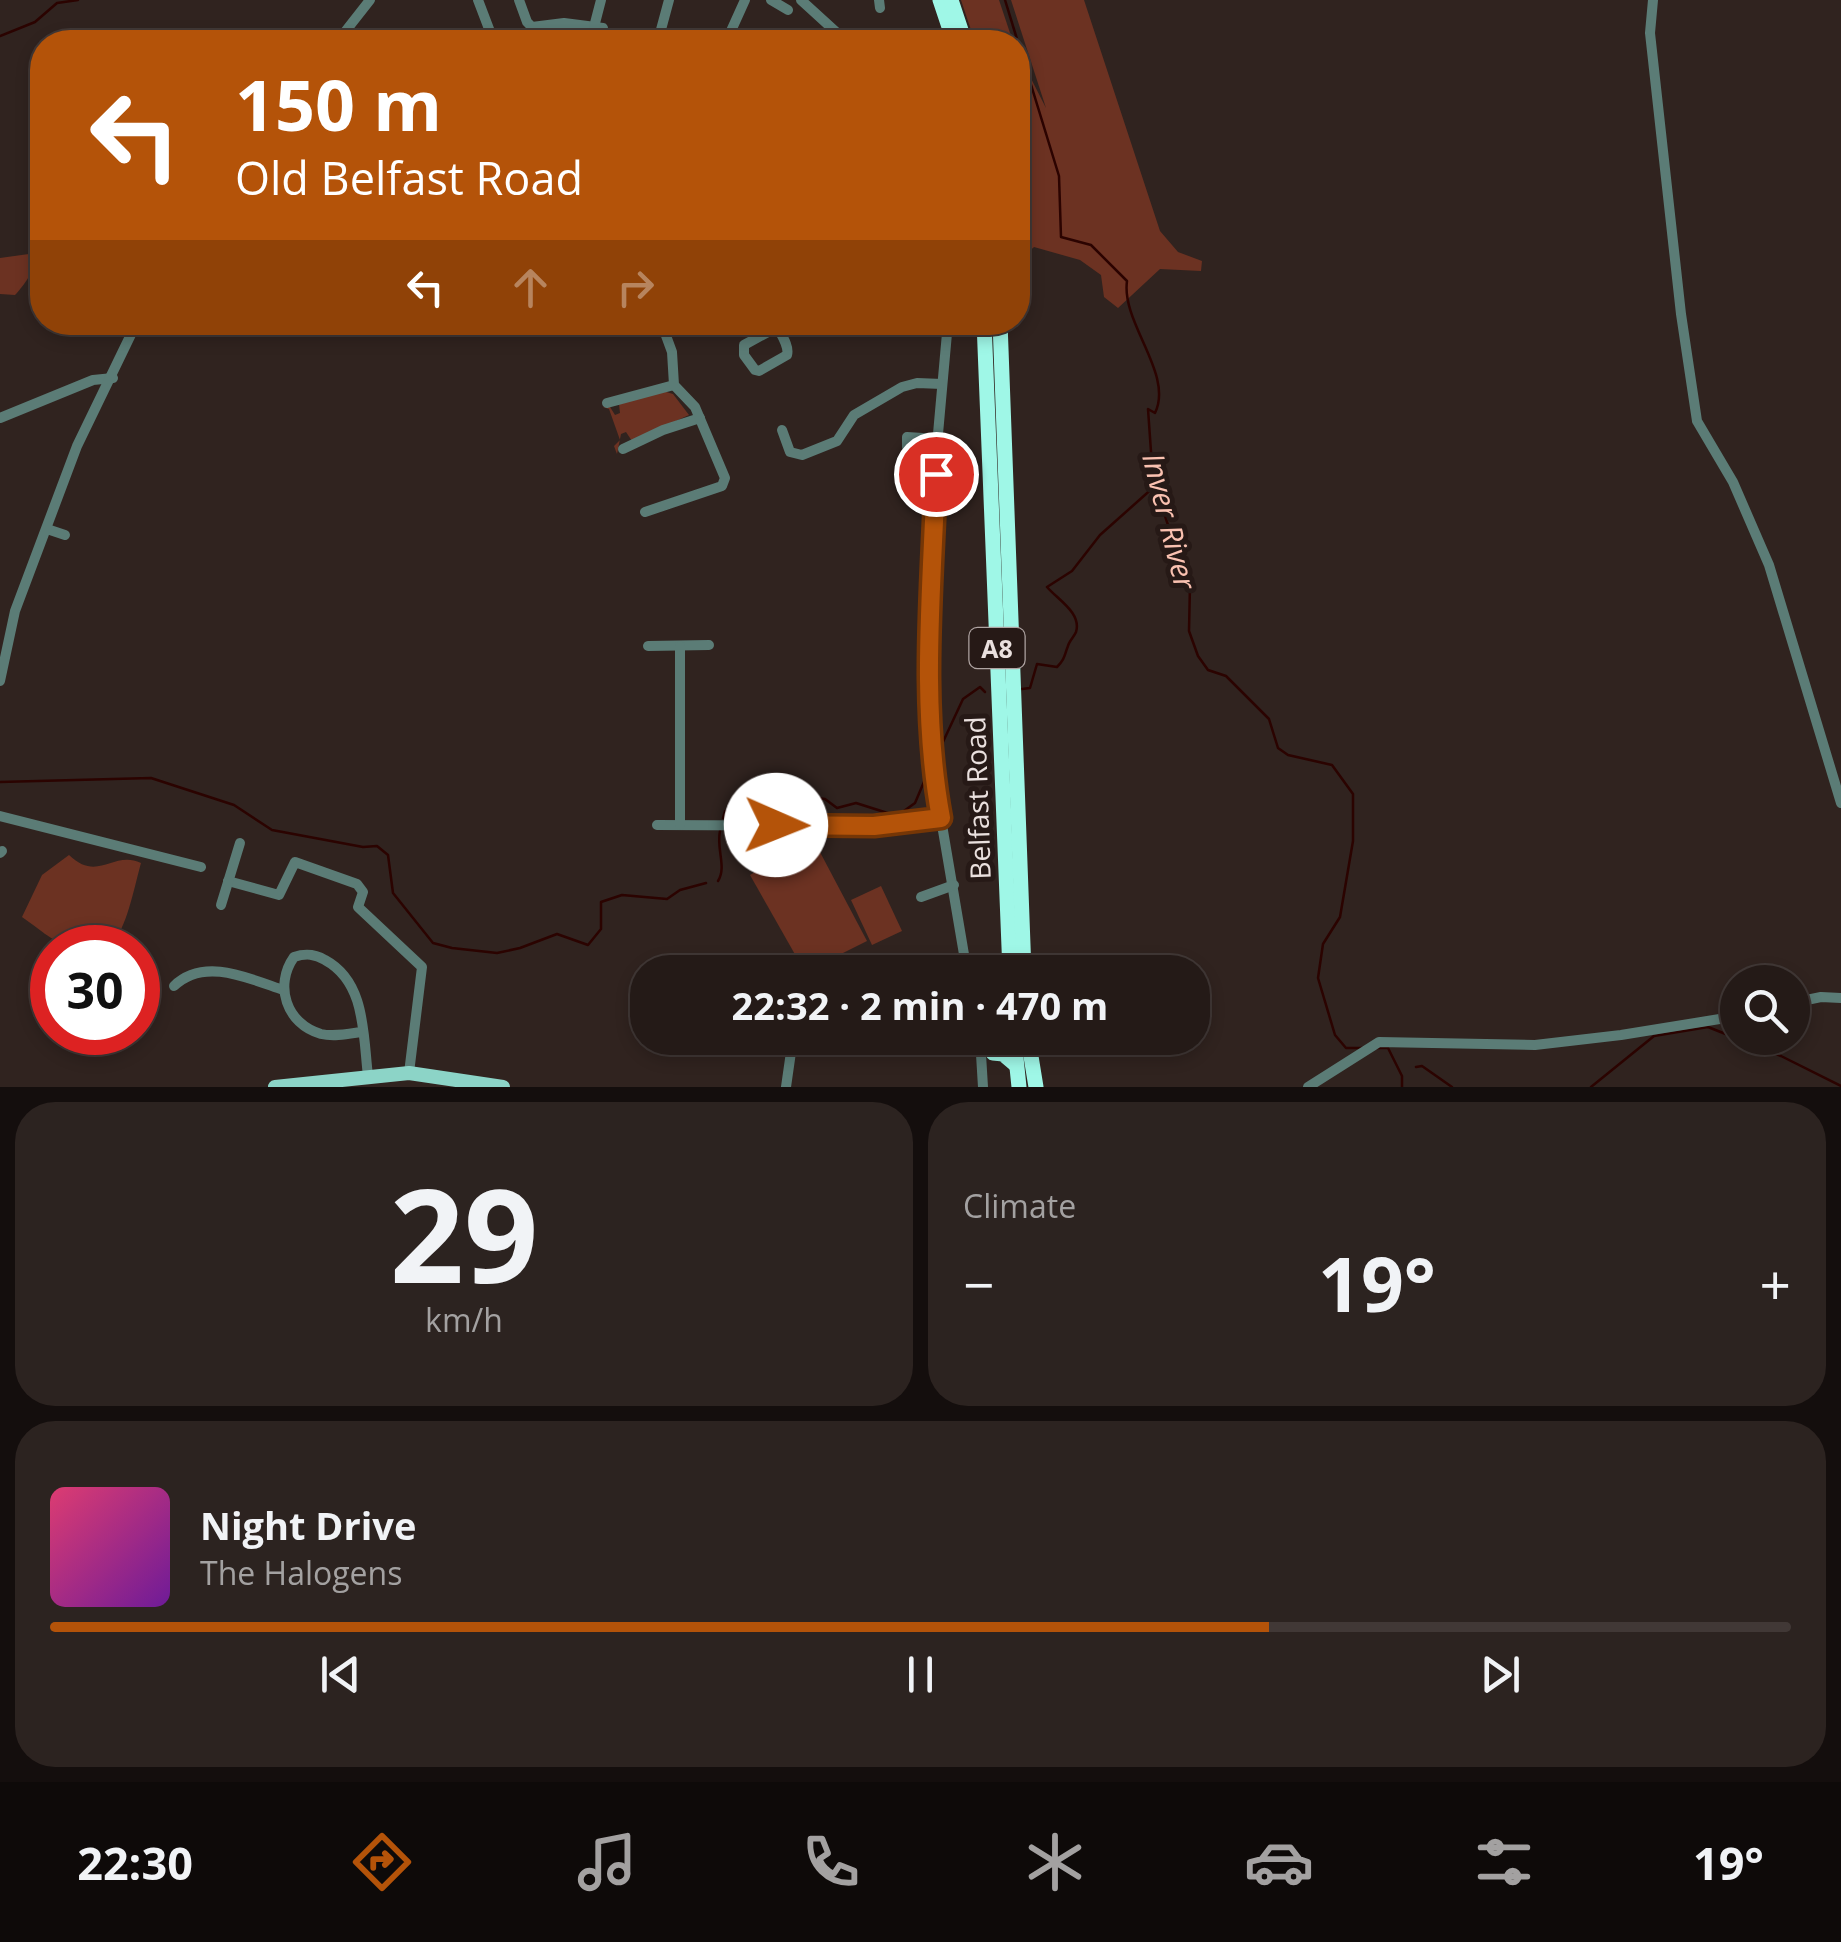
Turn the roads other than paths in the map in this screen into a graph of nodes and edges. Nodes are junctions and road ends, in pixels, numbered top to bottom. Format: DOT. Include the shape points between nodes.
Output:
graph roads {
  1 [pos="370,0"];
  2 [pos="478,0"];
  3 [pos="519,0"];
  4 [pos="600,0"];
  5 [pos="670,0"];
  6 [pos="744,0"];
  7 [pos="772,0"];
  8 [pos="803,0"];
  9 [pos="940,0"];
  10 [pos="951,0"];
  11 [pos="1653,0"];
  12 [pos="788,10"];
  13 [pos="346,30"];
  14 [pos="489,30"];
  15 [pos="661,30"];
  16 [pos="731,30"];
  17 [pos="835,30"];
  18 [pos="950,30"];
  19 [pos="961,30"];
  20 [pos="132,335"];
  21 [pos="666,335"];
  22 [pos="760,335"];
  23 [pos="781,335"];
  24 [pos="947,335"];
  25 [pos="985,335"];
  26 [pos="1000,335"];
  27 [pos="113,378"];
  28 [pos="942,384"];
  29 [pos="674,386"];
  30 [pos="613,405"];
  31 [pos="0,418"];
  32 [pos="700,418"];
  33 [pos="782,430"];
  34 [pos="938,438"];
  35 [pos="626,445"];
  36 [pos="906,447"];
  37 [pos="646,512"];
  38 [pos="47,529"];
  39 [pos="64,536"];
  40 [pos="709,645"];
  41 [pos="648,646"];
  42 [pos="680,646"];
  43 [pos="0,682"];
  44 [pos="1841,803"];
  45 [pos="0,816"];
  46 [pos="941,818"];
  47 [pos="680,825"];
  48 [pos="657,826"];
  49 [pos="240,843"];
  50 [pos="200,867"];
  51 [pos="228,881"];
  52 [pos="954,885"];
  53 [pos="921,897"];
  54 [pos="221,905"];
  55 [pos="965,955"];
  56 [pos="1009,955"];
  57 [pos="1023,955"];
  58 [pos="174,986"];
  59 [pos="282,990"];
  60 [pos="1841,998"];
  61 [pos="1810,999"];
  62 [pos="1720,1019"];
  63 [pos="362,1032"];
  64 [pos="790,1055"];
  65 [pos="988,1055"];
  66 [pos="1004,1055"];
  67 [pos="1015,1055"];
  68 [pos="1031,1055"];
  69 [pos="1016,1066"];
  70 [pos="409,1073"];
  71 [pos="368,1076"];
  72 [pos="275,1087"];
  73 [pos="503,1087"];
  74 [pos="786,1087"];
  75 [pos="984,1087"];
  76 [pos="1019,1087"];
  77 [pos="1036,1087"];
  78 [pos="1308,1087"];
  1 -- 13 [label="street"];
  2 -- 14 [label="street"];
  3 -- 4 [label="street" via="533,28 598,28"];
  5 -- 15 [label="street"];
  6 -- 16 [label="street"];
  7 -- 12 [label="street"];
  8 -- 17 [label="street"];
  9 -- 18 [label="highway"];
  10 -- 19 [label="highway"];
  11 -- 44 [label="street" via="1650,33 1697,421 1769,565"];
  20 -- 27 [label="street"];
  21 -- 29 [label="street"];
  22 -- 23 [label="street" via="744,345 759,371 787,355"];
  24 -- 28 [label="street"];
  25 -- 56 [label="highway, Belfast Road / A8"];
  26 -- 57 [label="highway, Belfast Road / A8"];
  27 -- 31 [label="street"];
  27 -- 38 [label="street" via="77,446"];
  28 -- 33 [label="street" via="902,387 854,415 837,441 802,455 790,452"];
  28 -- 34 [label="street"];
  29 -- 30 [label="street"];
  29 -- 32 [label="street"];
  32 -- 35 [label="street"];
  32 -- 37 [label="street" via="725,478 722,486 674,504 657,501"];
  34 -- 36 [label="street" via="906,437"];
  34 -- 46 [label="street" via="930,666 931,766"];
  38 -- 39 [label="street"];
  38 -- 43 [label="street" via="15,611"];
  40 -- 42 [label="street"];
  41 -- 42 [label="street"];
  42 -- 47 [label="street"];
  45 -- 50 [label="street"];
  46 -- 47 [label="street" via="874,826"];
  46 -- 52 [label="street"];
  47 -- 48 [label="street"];
  49 -- 51 [label="street"];
  51 -- 54 [label="street"];
  51 -- 70 [label="street" via="279,895 295,862 357,884 363,892 358,907 422,968"];
  52 -- 53 [label="street"];
  52 -- 55 [label="street"];
  58 -- 59 [label="street" via="200,970"];
  59 -- 63 [label="street" via="307,1028 330,1036"];
  59 -- 63 [label="street" via="294,957 323,958 354,989"];
  60 -- 61 [label="street"];
  62 -- 78 [label="street" via="1535,1044 1379,1042"];
  63 -- 71 [label="street"];
  64 -- 74 [label="street"];
  65 -- 75 [label="street"];
  66 -- 69 [label="highway"];
  67 -- 69 [label="highway"];
  68 -- 77 [label="highway"];
  69 -- 76 [label="highway"];
  70 -- 71 [label="main road"];
  70 -- 73 [label="main road"];
  71 -- 72 [label="main road"];
}
